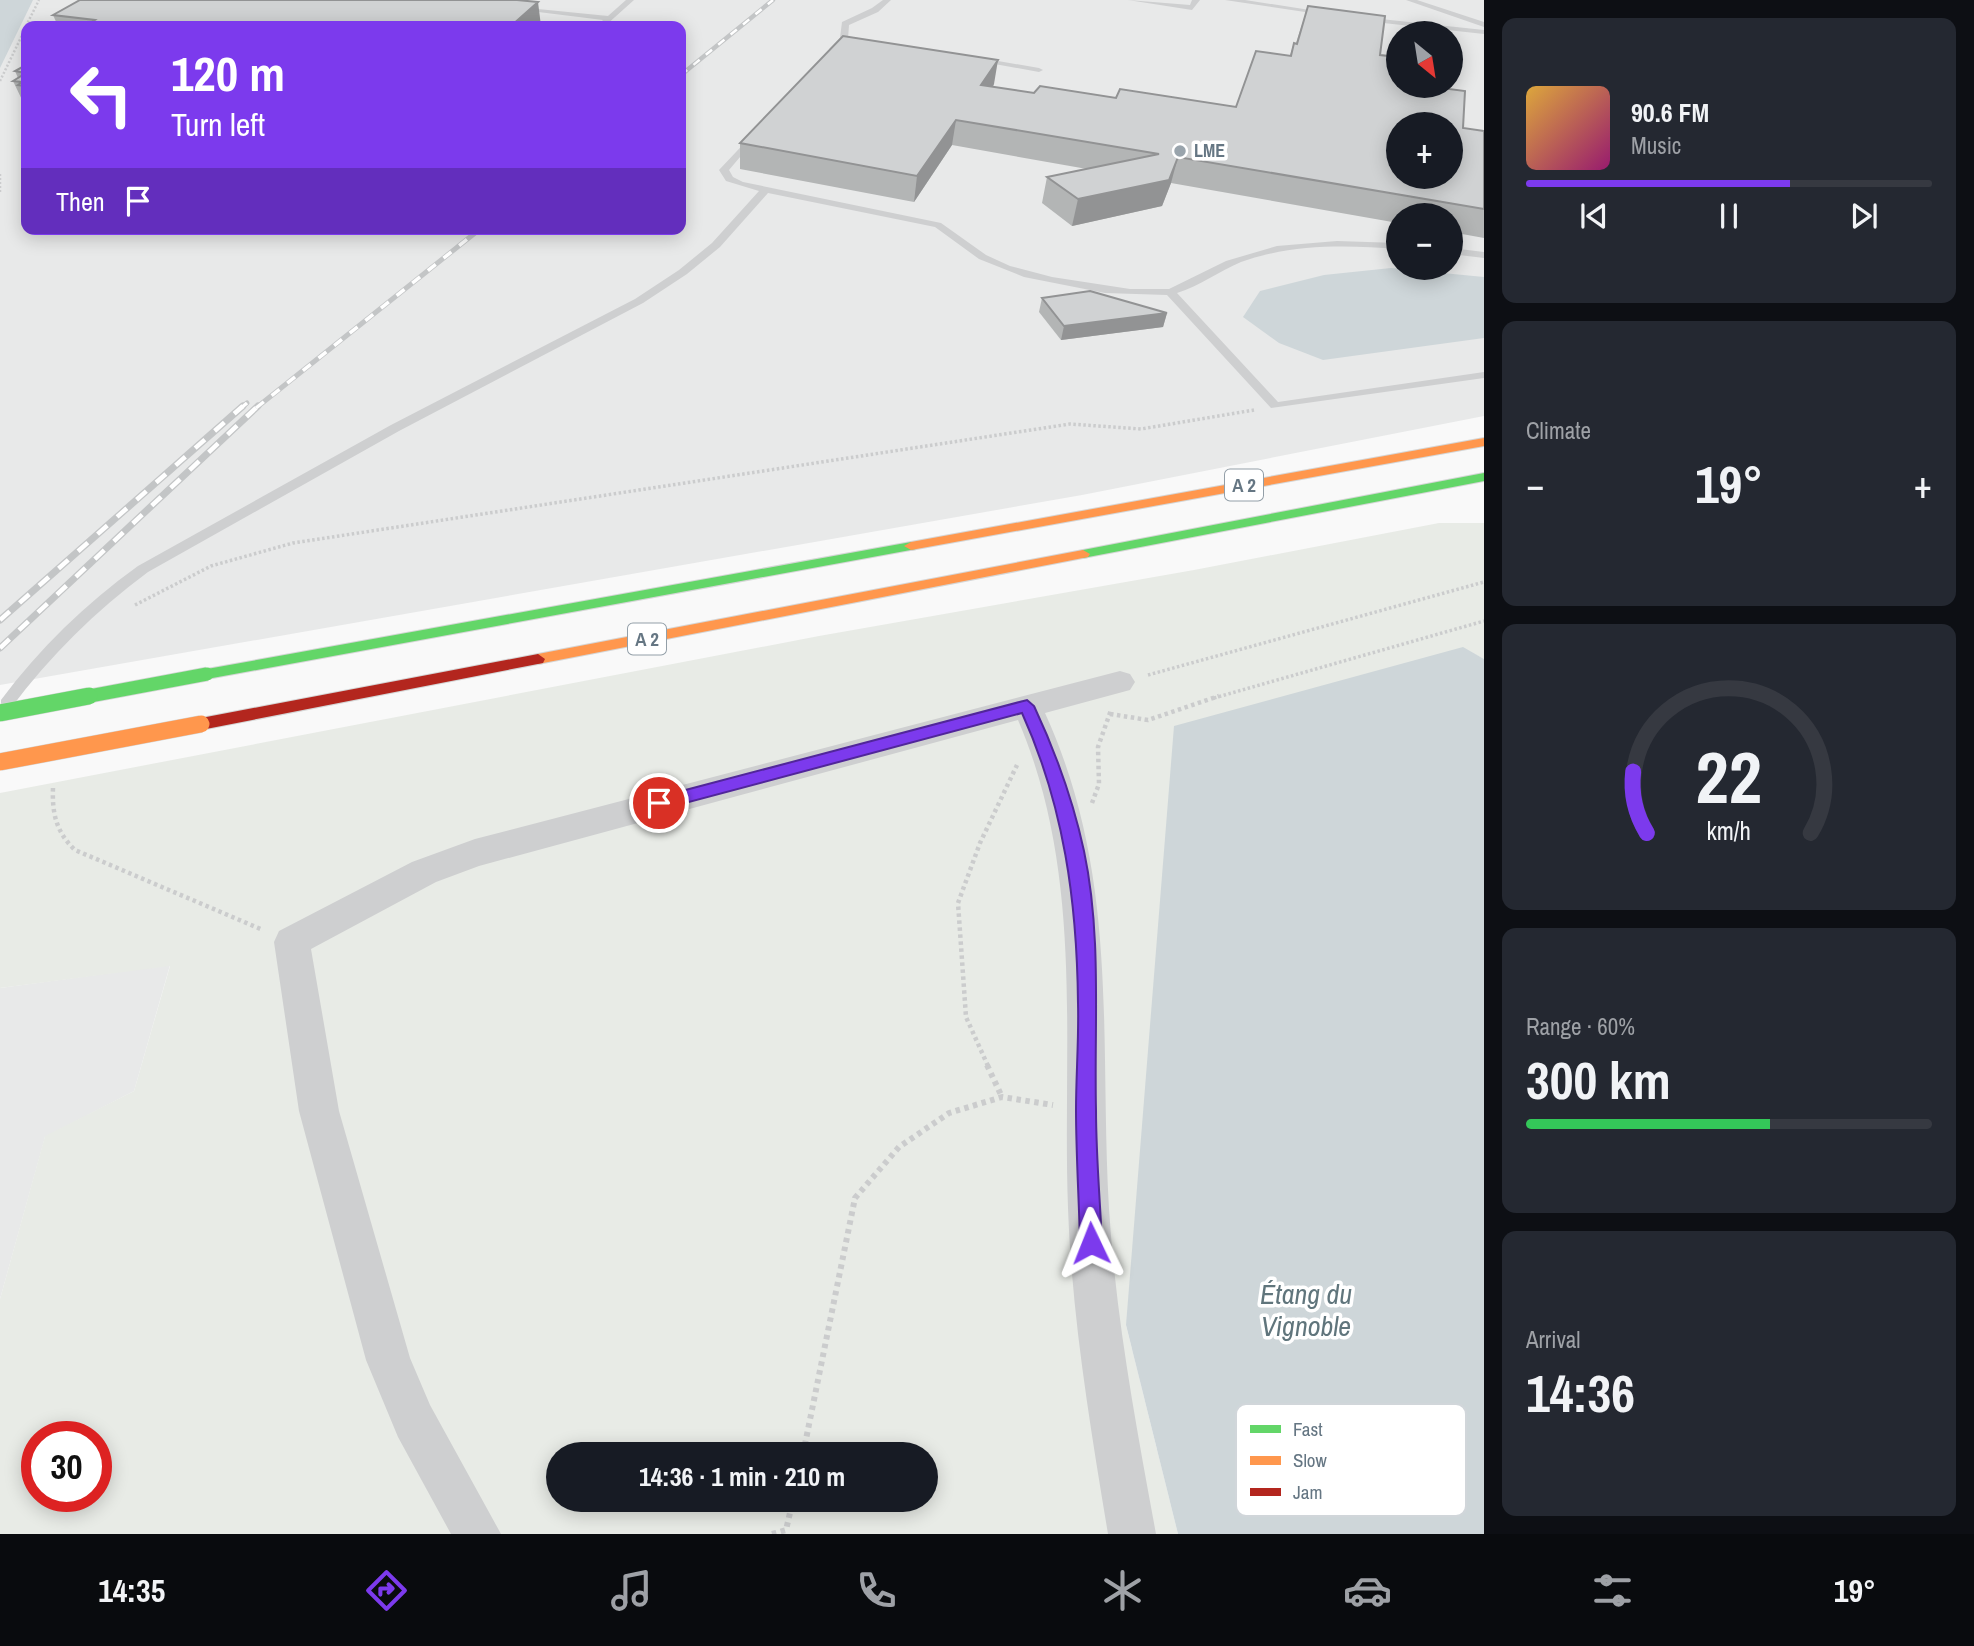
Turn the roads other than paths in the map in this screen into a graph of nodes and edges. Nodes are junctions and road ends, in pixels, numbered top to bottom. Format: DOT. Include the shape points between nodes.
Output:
graph roads {
  1 [pos="630,0"];
  2 [pos="887,0"];
  3 [pos="1132,0"];
  4 [pos="1196,0"];
  5 [pos="1229,0"];
  6 [pos="1410,0"];
  7 [pos="502,7"];
  8 [pos="1340,15"];
  9 [pos="1352,17"];
  10 [pos="609,18"];
  11 [pos="606,21"];
  12 [pos="1484,25"];
  13 [pos="1484,32"];
  14 [pos="844,37"];
  15 [pos="857,39"];
  16 [pos="969,57"];
  17 [pos="826,58"];
  18 [pos="1039,70"];
  19 [pos="764,125"];
  20 [pos="765,190"];
  21 [pos="1386,246"];
  22 [pos="1463,252"];
  23 [pos="1484,255"];
  24 [pos="1170,292"];
  25 [pos="1484,375"];
  26 [pos="1484,442"];
  27 [pos="1484,477"];
  28 [pos="1484,486"];
  29 [pos="1417,492"];
  30 [pos="1115,698"];
  31 [pos="0,712"];
  32 [pos="1034,721"];
  33 [pos="0,762"];
  34 [pos="477,1534"];
  35 [pos="1132,1534"];
  1 -- 10 [label="lane"];
  2 -- 14 [label="lane" via="845,24"];
  3 -- 4 [label="lane" via="1192,8"];
  5 -- 8 [label="lane"];
  6 -- 12 [label="lane"];
  7 -- 10 [label="lane"];
  9 -- 13 [label="lane"];
  10 -- 11 [label="lane"];
  14 -- 15 [label="lane"];
  14 -- 17 [label="lane"];
  16 -- 18 [label="lane"];
  19 -- 20 [label="lane" via="724,170 734,182"];
  20 -- 24 [label="lane" via="937,225 989,261 1021,272 1126,293"];
  20 -- 31 [label="lane" via="716,245 639,301 376,438 134,575 51,649"];
  21 -- 24 [label="lane" via="1314,245 1267,251 1233,261"];
  22 -- 23 [label="lane"];
  24 -- 25 [label="lane" via="1275,406"];
  26 -- 31 [label="highway, A 2, bridge"];
  27 -- 29 [label="highway, A 2"];
  28 -- 29 [label="highway"];
  29 -- 33 [label="highway, A 2, bridge"];
  30 -- 32 [label="street"];
  32 -- 34 [label="street" via="475,853 415,877 292,942 319,1111 388,1360 414,1421"];
  32 -- 35 [label="street" via="1075,851 1082,895 1095,1307"];
}
